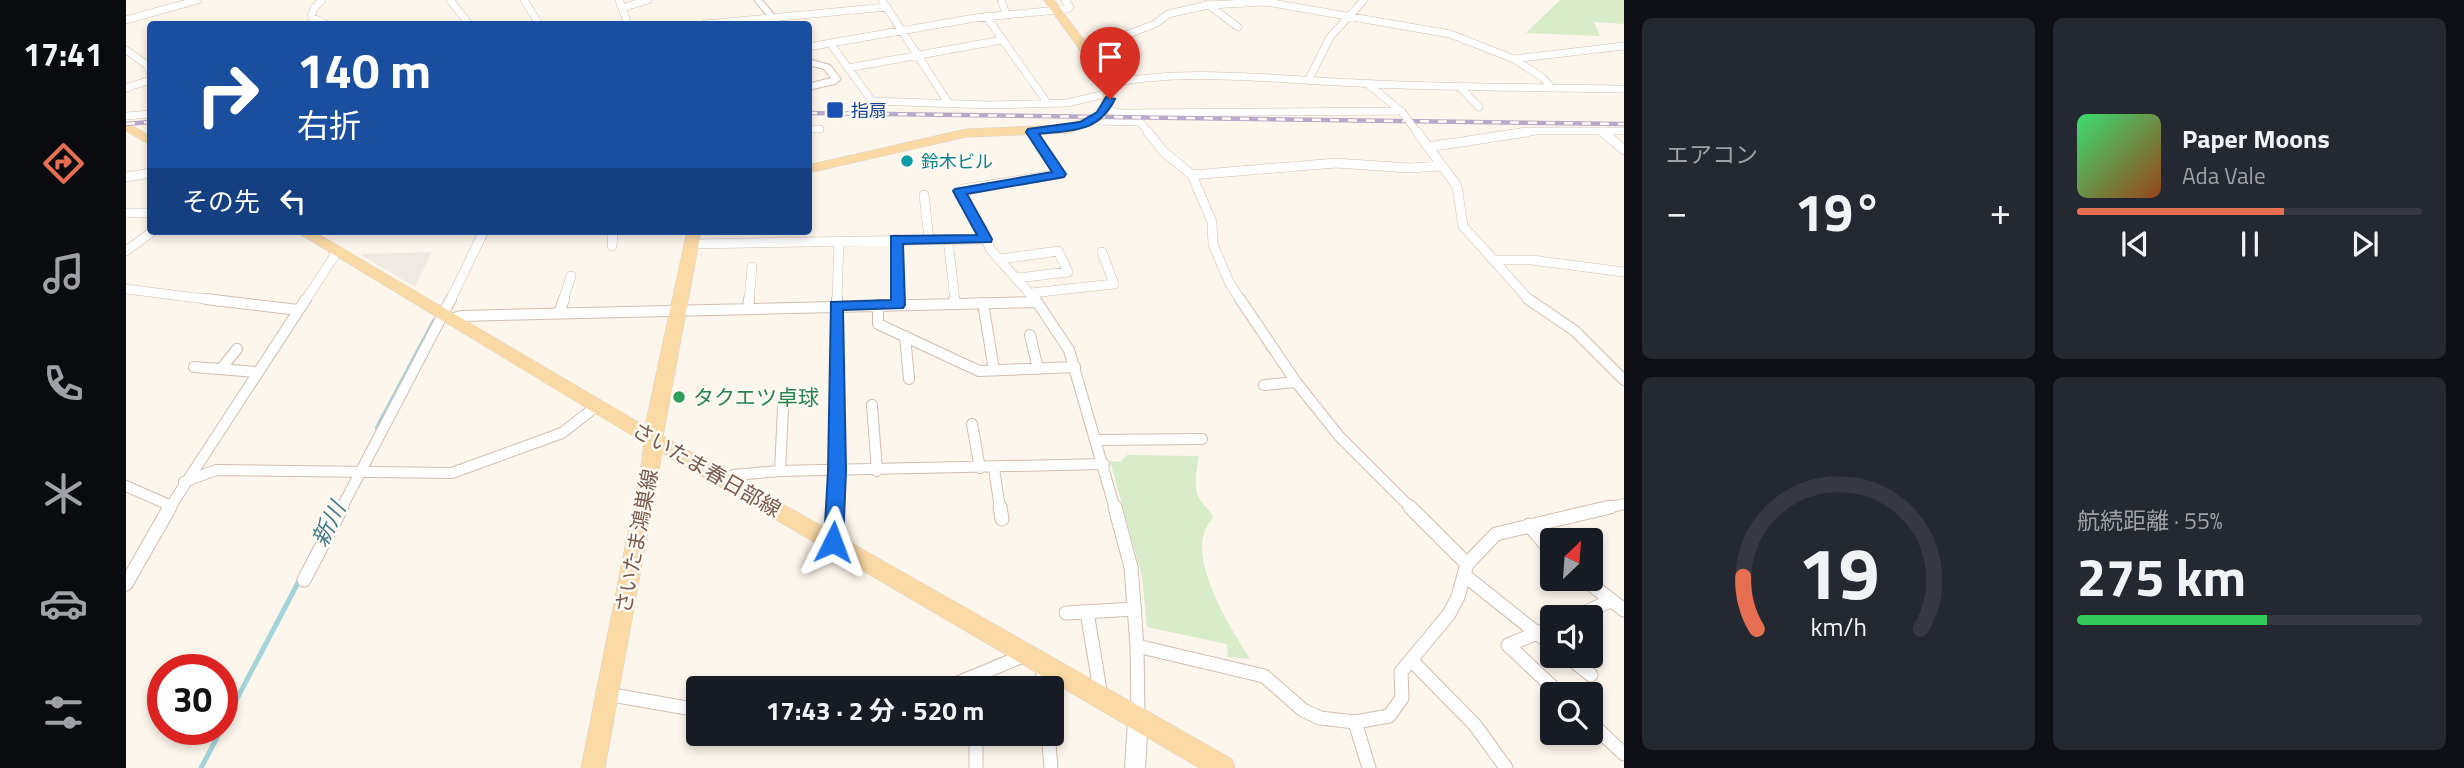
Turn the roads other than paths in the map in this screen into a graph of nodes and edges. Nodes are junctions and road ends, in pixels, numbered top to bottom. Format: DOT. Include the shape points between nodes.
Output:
graph roads {
  1 [pos="198,0"];
  2 [pos="322,0"];
  3 [pos="450,0"];
  4 [pos="524,0"];
  5 [pos="619,0"];
  6 [pos="648,0"];
  7 [pos="758,0"];
  8 [pos="882,0"];
  9 [pos="1000,0"];
  10 [pos="1363,0"];
  11 [pos="1205,2"];
  12 [pos="1056,3"];
  13 [pos="887,7"];
  14 [pos="622,8"];
  15 [pos="1006,14"];
  16 [pos="986,16"];
  17 [pos="1346,17"];
  18 [pos="126,20"];
  19 [pos="320,21"];
  20 [pos="467,21"];
  21 [pos="537,21"];
  22 [pos="627,21"];
  23 [pos="775,21"];
  24 [pos="783,21"];
  25 [pos="1238,27"];
  26 [pos="902,31"];
  27 [pos="1002,40"];
  28 [pos="830,43"];
  29 [pos="812,46"];
  30 [pos="1624,46"];
  31 [pos="126,50"];
  32 [pos="1086,50"];
  33 [pos="918,55"];
  34 [pos="1514,59"];
  35 [pos="812,63"];
  36 [pos="147,65"];
  37 [pos="828,67"];
  38 [pos="812,68"];
  39 [pos="848,68"];
  40 [pos="147,81"];
  41 [pos="1308,81"];
  42 [pos="1368,84"];
  43 [pos="812,86"];
  44 [pos="1459,86"];
  45 [pos="1551,87"];
  46 [pos="126,88"];
  47 [pos="1108,89"];
  48 [pos="1624,89"];
  49 [pos="949,104"];
  50 [pos="1048,104"];
  51 [pos="1479,107"];
  52 [pos="1106,109"];
  53 [pos="1401,111"];
  54 [pos="147,114"];
  55 [pos="126,116"];
  56 [pos="1092,121"];
  57 [pos="126,126"];
  58 [pos="812,128"];
  59 [pos="820,129"];
  60 [pos="1602,131"];
  61 [pos="1624,131"];
  62 [pos="1032,132"];
  63 [pos="147,139"];
  64 [pos="1427,147"];
  65 [pos="1624,150"];
  66 [pos="1442,166"];
  67 [pos="812,168"];
  68 [pos="147,174"];
  69 [pos="1192,175"];
  70 [pos="126,177"];
  71 [pos="924,195"];
  72 [pos="147,213"];
  73 [pos="127,214"];
  74 [pos="148,235"];
  75 [pos="309,235"];
  76 [pos="482,235"];
  77 [pos="613,235"];
  78 [pos="766,235"];
  79 [pos="692,238"];
  80 [pos="896,239"];
  81 [pos="929,239"];
  82 [pos="948,239"];
  83 [pos="986,239"];
  84 [pos="839,241"];
  85 [pos="765,242"];
  86 [pos="612,246"];
  87 [pos="126,251"];
  88 [pos="337,252"];
  89 [pos="1102,252"];
  90 [pos="1002,259"];
  91 [pos="1494,260"];
  92 [pos="752,267"];
  93 [pos="1624,271"];
  94 [pos="571,276"];
  95 [pos="1018,278"];
  96 [pos="126,289"];
  97 [pos="1034,298"];
  98 [pos="983,303"];
  99 [pos="954,304"];
  100 [pos="836,305"];
  101 [pos="878,305"];
  102 [pos="898,305"];
  103 [pos="748,309"];
  104 [pos="298,310"];
  105 [pos="677,311"];
  106 [pos="559,313"];
  107 [pos="447,317"];
  108 [pos="1030,335"];
  109 [pos="905,336"];
  110 [pos="237,349"];
  111 [pos="194,367"];
  112 [pos="1074,368"];
  113 [pos="221,369"];
  114 [pos="1038,369"];
  115 [pos="994,370"];
  116 [pos="257,372"];
  117 [pos="909,379"];
  118 [pos="1624,380"];
  119 [pos="1296,382"];
  120 [pos="1264,385"];
  121 [pos="598,405"];
  122 [pos="872,405"];
  123 [pos="783,408"];
  124 [pos="972,424"];
  125 [pos="653,439"];
  126 [pos="1202,439"];
  127 [pos="1097,440"];
  128 [pos="1104,464"];
  129 [pos="980,468"];
  130 [pos="994,468"];
  131 [pos="361,471"];
  132 [pos="780,471"];
  133 [pos="837,471"];
  134 [pos="877,471"];
  135 [pos="722,479"];
  136 [pos="184,482"];
  137 [pos="126,486"];
  138 [pos="1624,504"];
  139 [pos="169,505"];
  140 [pos="1002,519"];
  141 [pos="1529,525"];
  142 [pos="1540,538"];
  143 [pos="833,542"];
  144 [pos="1466,569"];
  145 [pos="304,580"];
  146 [pos="126,584"];
  147 [pos="1599,592"];
  148 [pos="1610,601"];
  149 [pos="1601,605"];
  150 [pos="1135,609"];
  151 [pos="1624,610"];
  152 [pos="1087,612"];
  153 [pos="1066,613"];
  154 [pos="1538,634"];
  155 [pos="1137,646"];
  156 [pos="1034,659"];
  157 [pos="1412,661"];
  158 [pos="1581,668"];
  159 [pos="990,676"];
  160 [pos="1040,676"];
  161 [pos="1591,676"];
  162 [pos="1546,682"];
  163 [pos="607,694"];
  164 [pos="1101,698"];
  165 [pos="686,708"];
  166 [pos="1138,720"];
  167 [pos="1355,722"];
  168 [pos="1603,734"];
  169 [pos="975,746"];
  170 [pos="1049,746"];
  171 [pos="1624,754"];
  172 [pos="593,768"];
  173 [pos="976,768"];
  174 [pos="1051,768"];
  175 [pos="1135,768"];
  176 [pos="1223,768"];
  177 [pos="1369,768"];
  178 [pos="1506,768"];
  1 -- 18 [label="street"];
  2 -- 19 [label="street" via="311,17"];
  3 -- 20 [label="street"];
  4 -- 21 [label="street"];
  5 -- 14 [label="street"];
  6 -- 14 [label="street"];
  7 -- 23 [label="street"];
  8 -- 13 [label="street"];
  9 -- 15 [label="street"];
  10 -- 17 [label="street"];
  11 -- 17 [label="street" via="1266,2"];
  11 -- 25 [label="street"];
  11 -- 32 [label="street"];
  12 -- 15 [label="street"];
  12 -- 32 [label="main road"];
  13 -- 24 [label="street"];
  13 -- 26 [label="street"];
  14 -- 22 [label="street"];
  15 -- 16 [label="street"];
  16 -- 26 [label="street"];
  16 -- 27 [label="street"];
  17 -- 34 [label="street" via="1450,34"];
  17 -- 41 [label="street" via="1317,53"];
  26 -- 28 [label="street"];
  26 -- 33 [label="street"];
  27 -- 33 [label="street"];
  27 -- 50 [label="street"];
  28 -- 29 [label="street"];
  28 -- 39 [label="street"];
  30 -- 34 [label="street"];
  31 -- 36 [label="street"];
  32 -- 47 [label="main road"];
  33 -- 39 [label="street"];
  33 -- 49 [label="street"];
  34 -- 45 [label="street"];
  35 -- 37 [label="street"];
  37 -- 38 [label="street"];
  37 -- 43 [label="street" via="836,80"];
  39 -- 49 [label="street" via="872,101"];
  40 -- 46 [label="street"];
  41 -- 42 [label="street"];
  41 -- 47 [label="street" via="1146,76"];
  42 -- 44 [label="street"];
  42 -- 53 [label="street"];
  44 -- 45 [label="street"];
  44 -- 51 [label="street"];
  45 -- 48 [label="street"];
  47 -- 50 [label="street" via="1067,103"];
  47 -- 52 [label="main road"];
  49 -- 50 [label="street"];
  52 -- 53 [label="street" via="1120,113"];
  52 -- 56 [label="main road"];
  53 -- 64 [label="street, bridge"];
  54 -- 55 [label="street"];
  56 -- 62 [label="main road" via="1069,129"];
  56 -- 69 [label="street" via="1140,122 1163,151"];
  57 -- 63 [label="main road"];
  58 -- 59 [label="street"];
  60 -- 61 [label="street"];
  60 -- 64 [label="street" via="1536,131"];
  60 -- 65 [label="street"];
  62 -- 67 [label="main road" via="966,133"];
  62 -- 83 [label="street" via="1060,174 959,191"];
  64 -- 66 [label="street"];
  66 -- 69 [label="street" via="1336,163"];
  66 -- 91 [label="street" via="1457,186 1464,226"];
  68 -- 70 [label="street"];
  69 -- 119 [label="street" via="1212,222 1213,244 1229,282"];
  71 -- 81 [label="street"];
  72 -- 73 [label="street"];
  74 -- 87 [label="street"];
  75 -- 88 [label="main road, さいたま春日部線"];
  76 -- 107 [label="street"];
  77 -- 86 [label="street"];
  78 -- 85 [label="street"];
  79 -- 85 [label="street"];
  79 -- 105 [label="main road, さいたま鴻巣線"];
  80 -- 81 [label="street"];
  80 -- 84 [label="street"];
  80 -- 102 [label="street"];
  81 -- 82 [label="street"];
  82 -- 83 [label="street"];
  82 -- 99 [label="street"];
  83 -- 90 [label="street"];
  84 -- 85 [label="street"];
  84 -- 100 [label="street"];
  88 -- 104 [label="street"];
  88 -- 107 [label="main road, さいたま春日部線"];
  89 -- 97 [label="street" via="1114,284"];
  90 -- 95 [label="street"];
  90 -- 95 [label="street" via="1058,251 1068,272"];
  91 -- 93 [label="street"];
  91 -- 118 [label="street" via="1528,299 1575,331"];
  92 -- 103 [label="street"];
  94 -- 106 [label="street"];
  95 -- 97 [label="street"];
  96 -- 104 [label="street"];
  97 -- 98 [label="street"];
  97 -- 112 [label="street" via="1069,350"];
  98 -- 99 [label="street"];
  98 -- 115 [label="street"];
  99 -- 102 [label="street"];
  100 -- 101 [label="street"];
  100 -- 103 [label="street"];
  100 -- 133 [label="street"];
  101 -- 102 [label="street"];
  101 -- 109 [label="street" via="878,324"];
  103 -- 105 [label="street"];
  104 -- 116 [label="street"];
  105 -- 106 [label="street"];
  105 -- 125 [label="main road, さいたま鴻巣線"];
  106 -- 107 [label="street"];
  107 -- 121 [label="main road, さいたま春日部線"];
  107 -- 131 [label="street"];
  108 -- 114 [label="street"];
  109 -- 115 [label="street" via="979,371"];
  109 -- 117 [label="street"];
  110 -- 113 [label="street"];
  111 -- 113 [label="street"];
  112 -- 114 [label="street"];
  112 -- 127 [label="street"];
  113 -- 116 [label="street"];
  114 -- 115 [label="street"];
  116 -- 136 [label="street"];
  119 -- 120 [label="street"];
  119 -- 144 [label="street" via="1339,436"];
  121 -- 125 [label="main road, さいたま春日部線"];
  121 -- 131 [label="street" via="562,433 452,473"];
  122 -- 134 [label="street"];
  123 -- 132 [label="street"];
  124 -- 129 [label="street"];
  125 -- 135 [label="main road, さいたま春日部線"];
  125 -- 163 [label="main road, さいたま鴻巣線"];
  126 -- 127 [label="street"];
  127 -- 128 [label="street"];
  128 -- 130 [label="street"];
  128 -- 150 [label="street" via="1131,568"];
  129 -- 130 [label="street"];
  129 -- 134 [label="street"];
  130 -- 140 [label="street"];
  131 -- 136 [label="street" via="216,470"];
  131 -- 145 [label="street"];
  132 -- 133 [label="street"];
  132 -- 135 [label="street"];
  133 -- 134 [label="street"];
  133 -- 143 [label="street"];
  135 -- 143 [label="main road, さいたま春日部線"];
  136 -- 139 [label="street"];
  137 -- 139 [label="street"];
  138 -- 141 [label="street"];
  139 -- 146 [label="street"];
  141 -- 142 [label="street"];
  141 -- 144 [label="street" via="1496,534"];
  143 -- 156 [label="main road, さいたま春日部線"];
  144 -- 154 [label="street"];
  144 -- 157 [label="street" via="1449,614"];
  147 -- 148 [label="street"];
  148 -- 149 [label="street"];
  148 -- 151 [label="street"];
  150 -- 152 [label="street"];
  150 -- 155 [label="street"];
  152 -- 153 [label="street"];
  152 -- 164 [label="street"];
  154 -- 162 [label="street" via="1508,645"];
  155 -- 166 [label="street"];
  155 -- 167 [label="street" via="1264,676 1303,710 1321,718"];
  156 -- 159 [label="street"];
  156 -- 160 [label="street"];
  156 -- 164 [label="main road, さいたま春日部線"];
  157 -- 167 [label="street" via="1401,672 1402,698 1389,716"];
  157 -- 178 [label="street" via="1475,725"];
  158 -- 161 [label="street"];
  163 -- 165 [label="street"];
  163 -- 172 [label="main road, さいたま鴻巣線"];
  164 -- 166 [label="main road, さいたま春日部線"];
  166 -- 175 [label="street"];
  166 -- 176 [label="main road, さいたま春日部線"];
  167 -- 177 [label="street"];
  168 -- 171 [label="street"];
  169 -- 173 [label="street"];
  170 -- 174 [label="street"];
}
